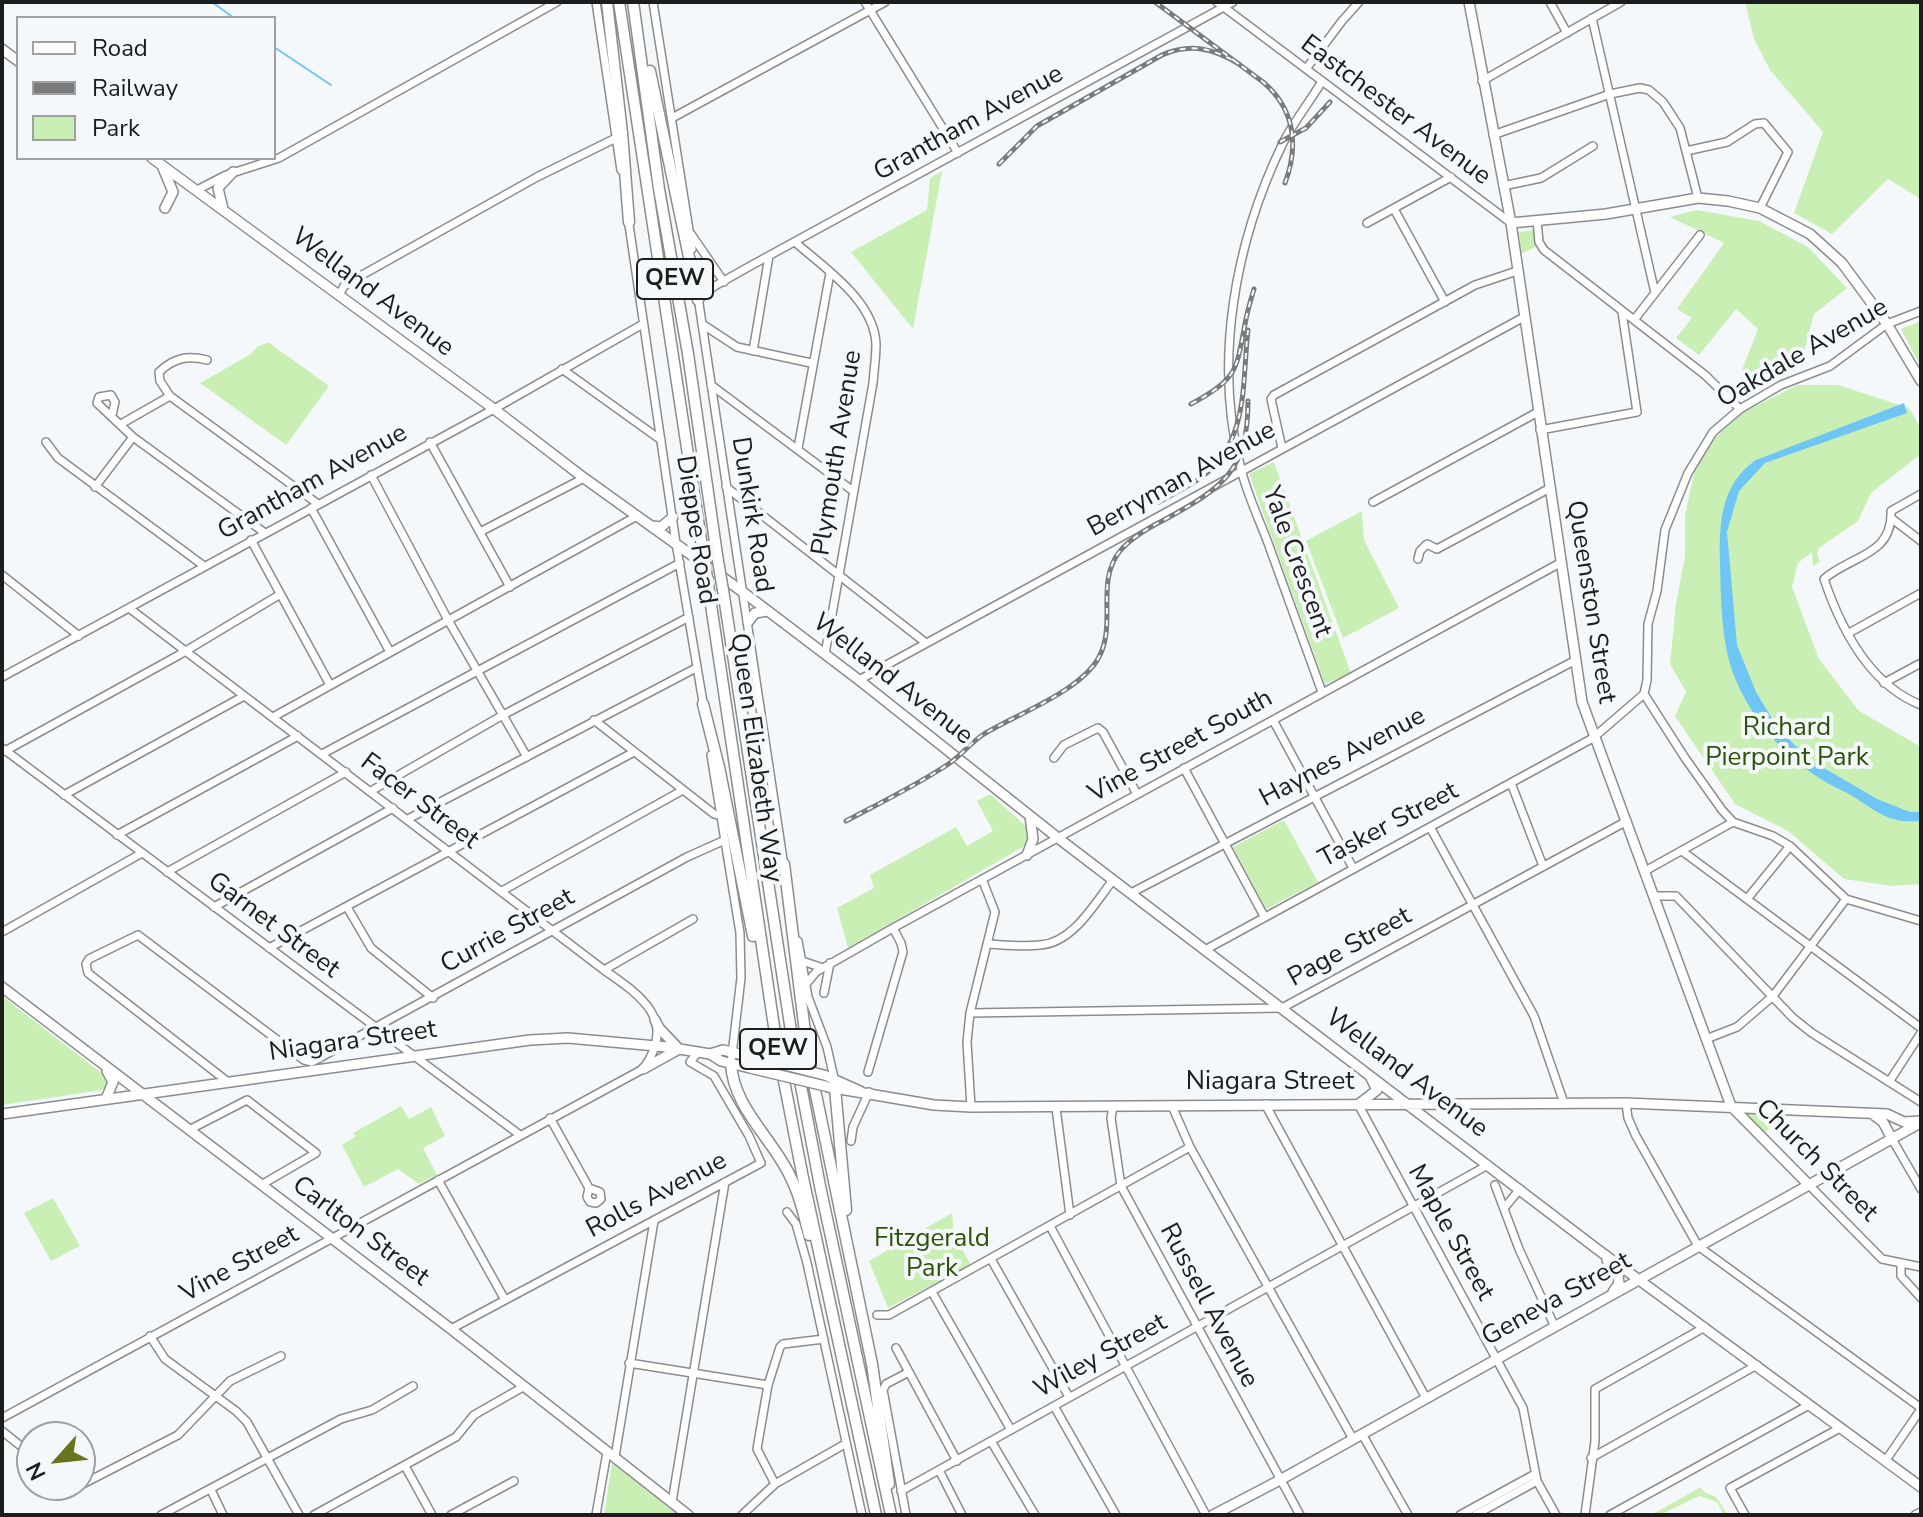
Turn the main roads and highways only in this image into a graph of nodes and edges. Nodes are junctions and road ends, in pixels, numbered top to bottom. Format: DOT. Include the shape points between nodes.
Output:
graph roads {
  1 [pos="607,2"];
  2 [pos="619,2"];
  3 [pos="633,2"];
  4 [pos="1469,2"];
  5 [pos="639,41"];
  6 [pos="155,160"];
  7 [pos="162,165"];
  8 [pos="233,172"];
  9 [pos="165,208"];
  10 [pos="223,209"];
  11 [pos="629,222"];
  12 [pos="1511,223"];
  13 [pos="698,300"];
  14 [pos="1921,381"];
  15 [pos="673,517"];
  16 [pos="652,526"];
  17 [pos="767,611"];
  18 [pos="748,622"];
  19 [pos="703,704"];
  20 [pos="1030,816"];
  21 [pos="1027,855"];
  22 [pos="784,864"];
  23 [pos="1655,896"];
  24 [pos="2,987"];
  25 [pos="770,1001"];
  26 [pos="655,1020"];
  27 [pos="679,1049"];
  28 [pos="732,1058"];
  29 [pos="105,1068"];
  30 [pos="643,1069"];
  31 [pos="1366,1072"];
  32 [pos="829,1082"];
  33 [pos="183,1088"];
  34 [pos="142,1094"];
  35 [pos="106,1099"];
  36 [pos="1358,1104"];
  37 [pos="1408,1104"];
  38 [pos="1731,1106"];
  39 [pos="2,1114"];
  40 [pos="1872,1115"];
  41 [pos="171,1116"];
  42 [pos="1921,1121"];
  43 [pos="1892,1139"];
  44 [pos="1808,1184"];
  45 [pos="1597,1249"];
  46 [pos="850,1258"];
  47 [pos="1640,1278"];
  48 [pos="1610,1296"];
  49 [pos="839,1349"];
  50 [pos="1921,1487"];
  51 [pos="890,1510"];
  52 [pos="688,1515"];
  53 [pos="876,1515"];
  54 [pos="1213,1515"];
  1 -- 11 [label="highway"];
  2 -- 25 [label="highway, Queen Elizabeth Way / QEW, bridge"];
  3 -- 5 [label="highway, Queen Elizabeth Way / QEW"];
  4 -- 12 [label="main road, Queenston Street"];
  5 -- 13 [label="highway"];
  5 -- 51 [label="highway, Queen Elizabeth Way / QEW, bridge" via="793,1044"];
  6 -- 7 [label="main road, Welland Avenue"];
  7 -- 9 [label="main road" via="173,192"];
  7 -- 10 [label="main road, Welland Avenue"];
  8 -- 10 [label="main road" via="218,188"];
  10 -- 16 [label="main road, Welland Avenue"];
  12 -- 14 [label="main road" via="1698,198 1760,208 1825,245 1842,263"];
  12 -- 23 [label="main road, Queenston Street" via="1582,702"];
  15 -- 16 [label="main road" via="661,527"];
  16 -- 17 [label="main road, Welland Avenue"];
  17 -- 18 [label="main road" via="755,613"];
  17 -- 20 [label="main road, Welland Avenue"];
  19 -- 25 [label="highway"];
  20 -- 21 [label="main road" via="1033,839"];
  20 -- 31 [label="main road, Welland Avenue"];
  22 -- 46 [label="highway" via="806,1044"];
  23 -- 38 [label="main road, Church Street"];
  24 -- 29 [label="main road, Carlton Street"];
  25 -- 49 [label="highway, Queen Elizabeth Way / QEW"];
  26 -- 27 [label="main road"];
  27 -- 28 [label="main road, Niagara Street"];
  27 -- 30 [label="main road"];
  27 -- 33 [label="main road, Niagara Street" via="568,1038 530,1040"];
  28 -- 32 [label="main road, Niagara Street, bridge" via="750,1068"];
  28 -- 32 [label="main road, Niagara Street, bridge" via="748,1056"];
  28 -- 49 [label="highway" via="736,1089 791,1177"];
  29 -- 34 [label="main road, Carlton Street"];
  29 -- 35 [label="main road" via="113,1082"];
  31 -- 36 [label="main road" via="1377,1090"];
  31 -- 37 [label="main road, Welland Avenue"];
  32 -- 36 [label="main road, Niagara Street" via="851,1092 971,1107"];
  32 -- 46 [label="highway"];
  33 -- 34 [label="main road, Niagara Street"];
  33 -- 41 [label="main road" via="165,1102"];
  34 -- 35 [label="main road, Niagara Street"];
  34 -- 41 [label="main road, Carlton Street"];
  35 -- 39 [label="main road, Niagara Street"];
  36 -- 37 [label="main road, Niagara Street"];
  37 -- 38 [label="main road, Niagara Street"];
  37 -- 45 [label="main road, Welland Avenue"];
  38 -- 40 [label="main road, Niagara Street"];
  38 -- 44 [label="main road, Church Street"];
  40 -- 42 [label="main road, Niagara Street"];
  40 -- 43 [label="main road"];
  41 -- 52 [label="main road, Carlton Street"];
  42 -- 43 [label="main road, Geneva Street"];
  43 -- 44 [label="main road, Geneva Street"];
  44 -- 47 [label="main road, Geneva Street"];
  45 -- 47 [label="main road"];
  45 -- 48 [label="main road" via="1618,1276"];
  46 -- 51 [label="highway" via="882,1425"];
  47 -- 48 [label="main road, Geneva Street"];
  47 -- 50 [label="main road"];
  48 -- 54 [label="main road, Geneva Street"];
  49 -- 53 [label="highway, Queen Elizabeth Way / QEW"];
}
